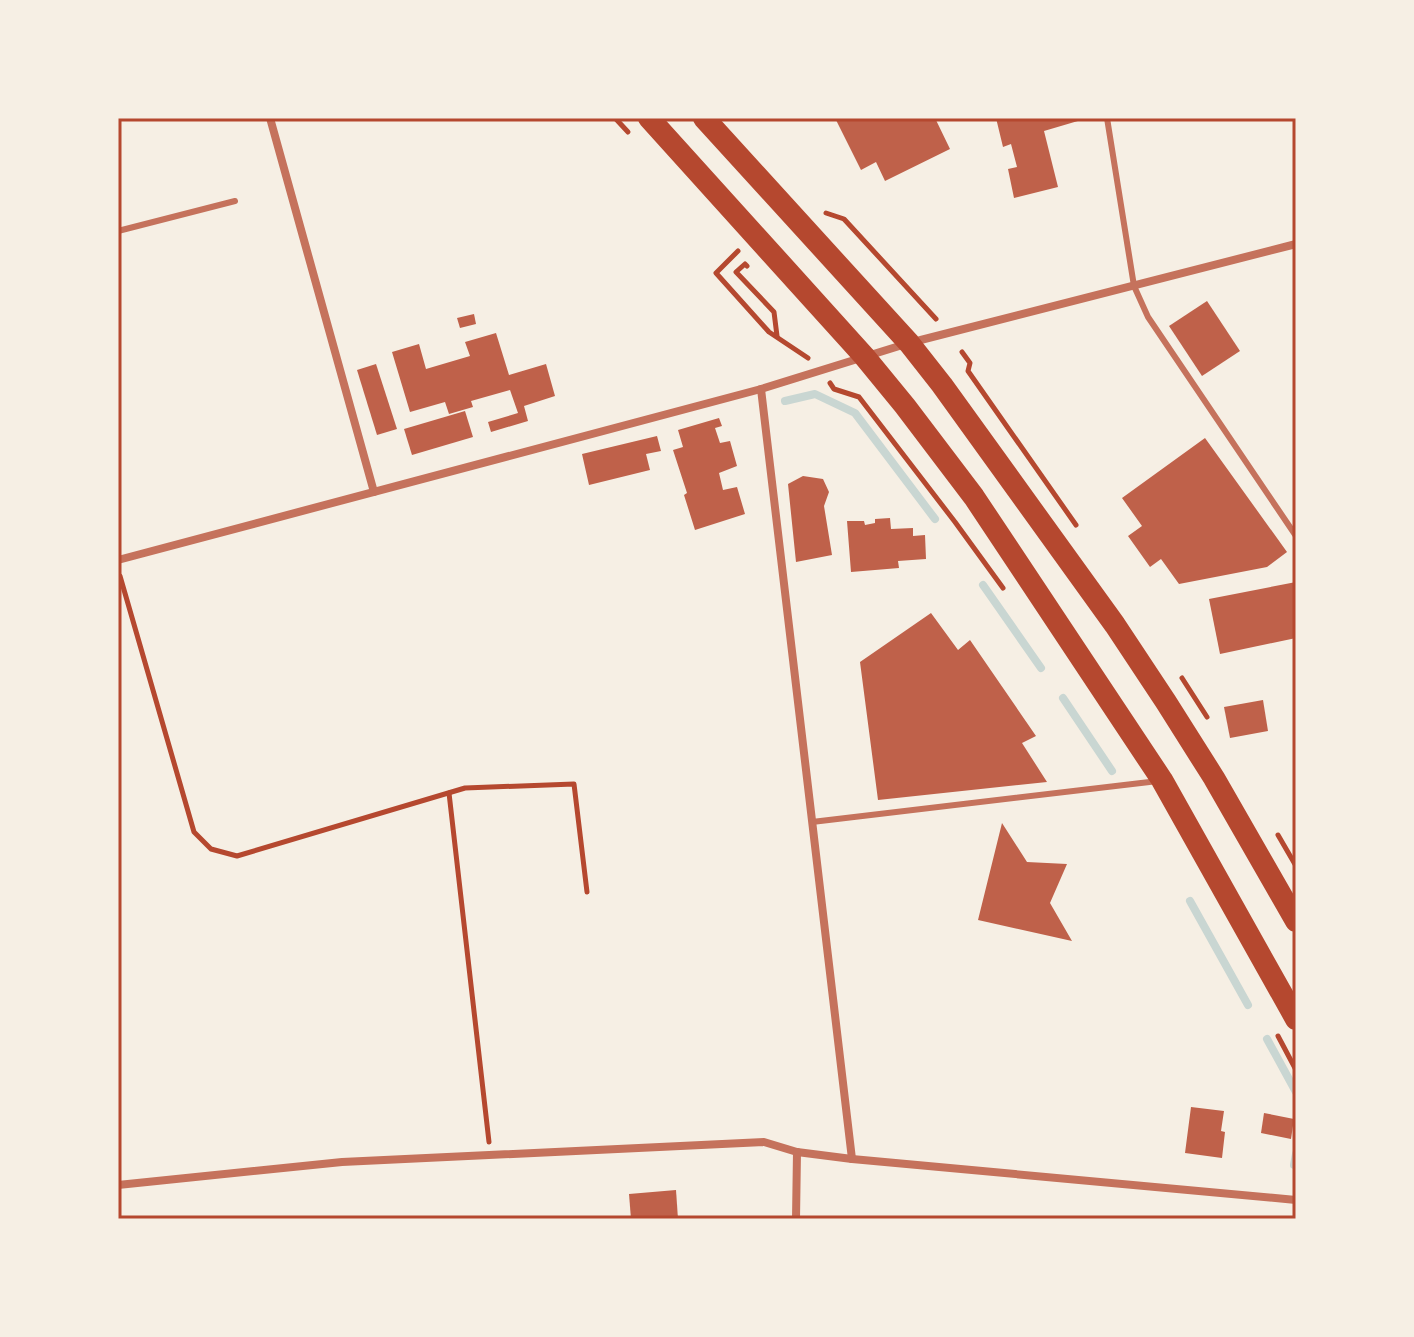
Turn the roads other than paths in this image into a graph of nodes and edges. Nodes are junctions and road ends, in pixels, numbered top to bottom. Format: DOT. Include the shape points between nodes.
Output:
graph roads {
  1 [pos="270,118"];
  2 [pos="649,118"];
  3 [pos="704,118"];
  4 [pos="1107,118"];
  5 [pos="235,201"];
  6 [pos="118,231"];
  7 [pos="1296,244"];
  8 [pos="1134,286"];
  9 [pos="909,343"];
  10 [pos="864,356"];
  11 [pos="761,389"];
  12 [pos="374,492"];
  13 [pos="1296,536"];
  14 [pos="118,560"];
  15 [pos="1162,780"];
  16 [pos="812,822"];
  17 [pos="1296,921"];
  18 [pos="1296,1019"];
  19 [pos="797,1152"];
  20 [pos="852,1159"];
  21 [pos="118,1185"];
  22 [pos="1296,1200"];
  23 [pos="796,1219"];
  1 -- 12 [label="street"];
  2 -- 10 [label="highway"];
  3 -- 9 [label="highway"];
  4 -- 8 [label="lane"];
  5 -- 6 [label="lane"];
  7 -- 8 [label="street"];
  8 -- 9 [label="street"];
  8 -- 13 [label="lane" via="1148,317"];
  9 -- 10 [label="street"];
  9 -- 17 [label="highway" via="1115,625 1214,778"];
  10 -- 11 [label="street"];
  10 -- 15 [label="highway" via="974,497"];
  11 -- 12 [label="street"];
  11 -- 16 [label="street"];
  12 -- 14 [label="street"];
  15 -- 16 [label="lane"];
  15 -- 18 [label="highway"];
  16 -- 20 [label="street"];
  19 -- 20 [label="street"];
  19 -- 21 [label="street" via="764,1142 342,1162"];
  19 -- 23 [label="street"];
  20 -- 22 [label="street"];
}
